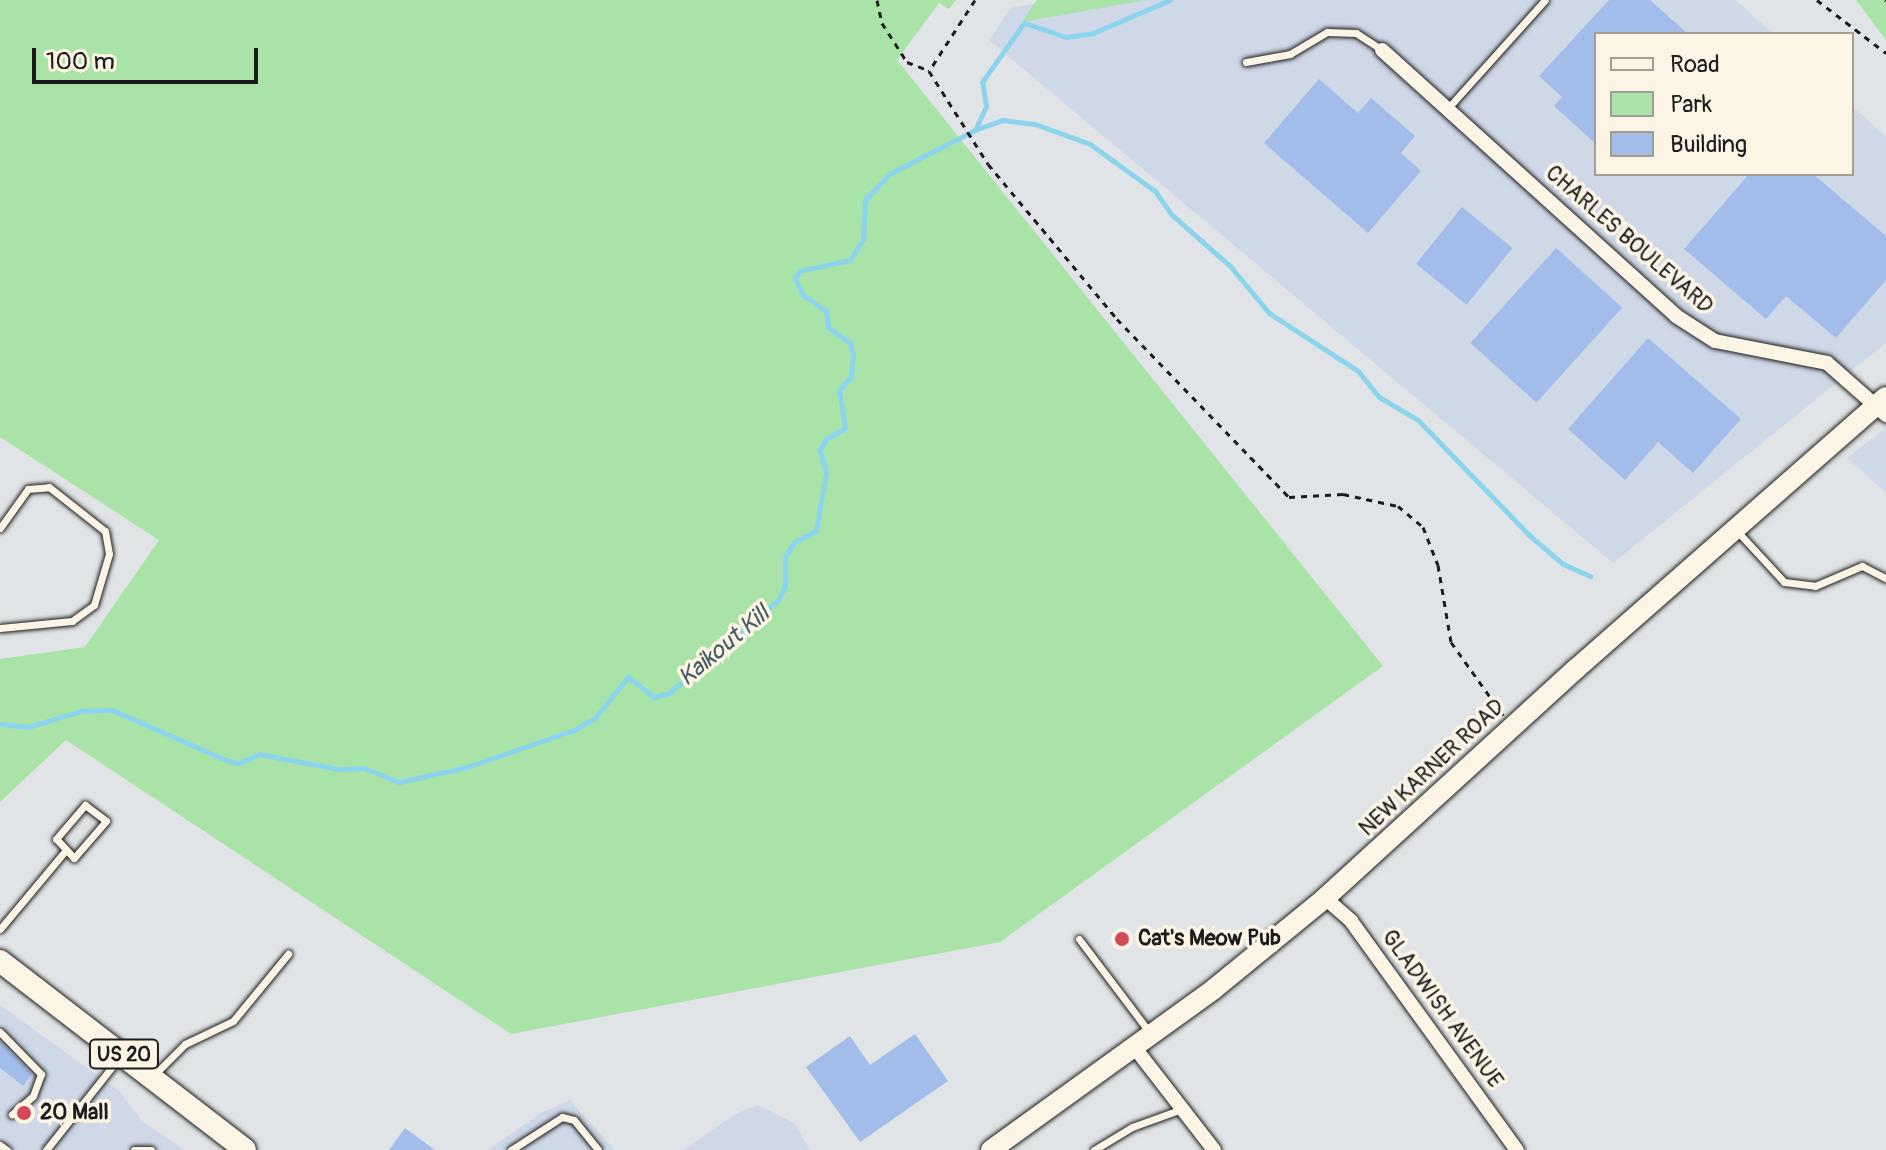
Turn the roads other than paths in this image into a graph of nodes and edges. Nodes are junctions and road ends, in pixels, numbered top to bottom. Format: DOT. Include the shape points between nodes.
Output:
graph roads {
  1 [pos="1545,0"];
  2 [pos="1382,50"];
  3 [pos="1246,62"];
  4 [pos="1448,108"];
  5 [pos="1883,406"];
  6 [pos="0,528"];
  7 [pos="1735,530"];
  8 [pos="1886,578"];
  9 [pos="0,628"];
  10 [pos="65,851"];
  11 [pos="1325,898"];
  12 [pos="0,929"];
  13 [pos="1079,939"];
  14 [pos="288,954"];
  15 [pos="0,961"];
  16 [pos="0,1032"];
  17 [pos="1143,1041"];
  18 [pos="123,1053"];
  19 [pos="152,1076"];
  20 [pos="1182,1109"];
  21 [pos="12,1114"];
  22 [pos="0,1145"];
  23 [pos="7,1150"];
  24 [pos="46,1150"];
  25 [pos="134,1150"];
  26 [pos="151,1150"];
  27 [pos="245,1150"];
  28 [pos="511,1150"];
  29 [pos="598,1150"];
  30 [pos="991,1150"];
  31 [pos="1094,1150"];
  32 [pos="1214,1150"];
  33 [pos="1517,1150"];
  1 -- 4 [label="lane"];
  2 -- 3 [label="lane" via="1356,33 1327,32 1290,54"];
  2 -- 4 [label="street, CHARLES BOULEVARD"];
  4 -- 5 [label="street, CHARLES BOULEVARD" via="1676,316 1715,341 1827,363"];
  5 -- 7 [label="main road, NEW KARNER ROAD"];
  6 -- 9 [label="lane" via="28,489 49,487 105,531 109,554 94,605 72,621"];
  7 -- 8 [label="lane" via="1784,582 1815,586 1862,566"];
  7 -- 11 [label="main road, NEW KARNER ROAD"];
  10 -- 10 [label="lane" via="74,858 106,821 85,805 56,839"];
  10 -- 12 [label="lane"];
  11 -- 17 [label="main road, NEW KARNER ROAD"];
  11 -- 33 [label="street, GLADWISH AVENUE" via="1351,921"];
  13 -- 17 [label="lane"];
  14 -- 19 [label="lane" via="233,1021 185,1044"];
  15 -- 18 [label="main road, US 20"];
  16 -- 21 [label="lane" via="41,1074 33,1096"];
  17 -- 20 [label="street"];
  17 -- 30 [label="main road, NEW KARNER ROAD"];
  18 -- 19 [label="main road, US 20"];
  18 -- 24 [label="lane"];
  19 -- 27 [label="main road, US 20"];
  20 -- 31 [label="lane" via="1132,1127"];
  20 -- 32 [label="street"];
  22 -- 23 [label="lane"];
  25 -- 26 [label="lane"];
  28 -- 29 [label="lane" via="562,1117 574,1120"];
}
